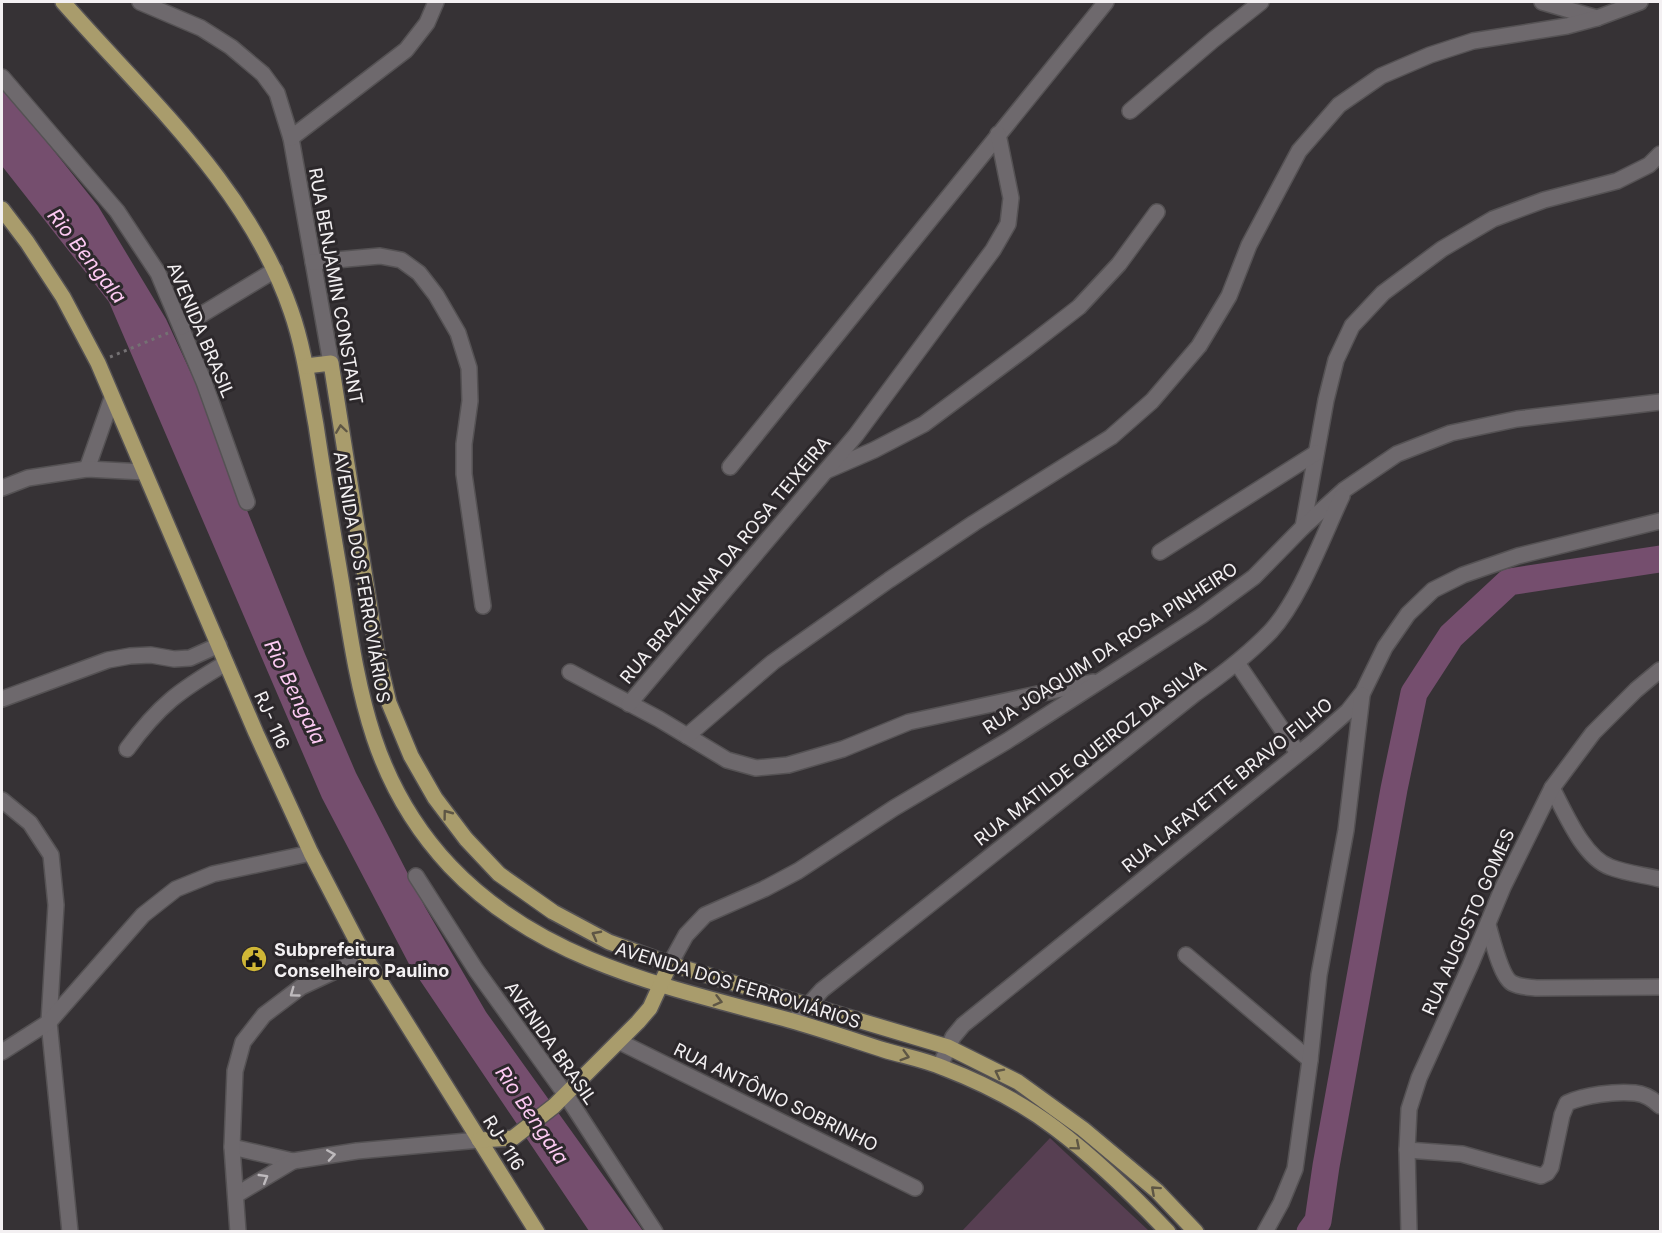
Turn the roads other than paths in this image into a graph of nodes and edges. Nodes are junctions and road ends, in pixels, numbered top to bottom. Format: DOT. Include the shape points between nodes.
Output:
graph roads {
  1 [pos="63,2"];
  2 [pos="140,2"];
  3 [pos="436,2"];
  4 [pos="1106,2"];
  5 [pos="1261,2"];
  6 [pos="1542,2"];
  7 [pos="1640,2"];
  8 [pos="1597,18"];
  9 [pos="2,77"];
  10 [pos="1130,111"];
  11 [pos="998,134"];
  12 [pos="291,138"];
  13 [pos="1660,154"];
  14 [pos="2,209"];
  15 [pos="1157,212"];
  16 [pos="314,262"];
  17 [pos="275,270"];
  18 [pos="177,329"];
  19 [pos="331,363"];
  20 [pos="306,366"];
  21 [pos="112,398"];
  22 [pos="1660,402"];
  23 [pos="1316,453"];
  24 [pos="729,467"];
  25 [pos="87,469"];
  26 [pos="825,471"];
  27 [pos="144,472"];
  28 [pos="2,488"];
  29 [pos="1344,490"];
  30 [pos="247,502"];
  31 [pos="1660,521"];
  32 [pos="1303,527"];
  33 [pos="1160,552"];
  34 [pos="483,606"];
  35 [pos="219,645"];
  36 [pos="226,663"];
  37 [pos="1237,663"];
  38 [pos="1660,670"];
  39 [pos="570,672"];
  40 [pos="1104,679"];
  41 [pos="1363,692"];
  42 [pos="2,699"];
  43 [pos="629,704"];
  44 [pos="687,736"];
  45 [pos="127,749"];
  46 [pos="1298,753"];
  47 [pos="1552,788"];
  48 [pos="2,800"];
  49 [pos="311,854"];
  50 [pos="416,876"];
  51 [pos="1660,879"];
  52 [pos="1488,925"];
  53 [pos="1186,955"];
  54 [pos="365,957"];
  55 [pos="670,964"];
  56 [pos="661,986"];
  57 [pos="1660,987"];
  58 [pos="807,1004"];
  59 [pos="794,1021"];
  60 [pos="49,1022"];
  61 [pos="620,1042"];
  62 [pos="948,1047"];
  63 [pos="2,1052"];
  64 [pos="1310,1060"];
  65 [pos="940,1066"];
  66 [pos="566,1095"];
  67 [pos="1660,1106"];
  68 [pos="479,1140"];
  69 [pos="232,1147"];
  70 [pos="1407,1150"];
  71 [pos="293,1161"];
  72 [pos="915,1188"];
  73 [pos="236,1195"];
  74 [pos="70,1232"];
  75 [pos="238,1232"];
  76 [pos="537,1232"];
  77 [pos="655,1232"];
  78 [pos="1168,1232"];
  79 [pos="1196,1232"];
  80 [pos="1265,1232"];
  81 [pos="1409,1232"];
  1 -- 17 [label="main road, AVENIDA DOS FERROVIÁRIOS" via="199,151 244,212"];
  2 -- 12 [label="street, RUA BENJAMIN CONSTANT" via="201,28 231,46 263,74 277,93"];
  3 -- 12 [label="street" via="427,23 406,50"];
  4 -- 11 [label="street"];
  5 -- 10 [label="street"];
  6 -- 8 [label="street"];
  7 -- 8 [label="street"];
  8 -- 44 [label="street" via="1473,41 1430,55 1381,76 1339,105 1299,151 1249,245 1229,296 1199,346 1152,401 1111,437 974,523 774,662"];
  9 -- 18 [label="street, AVENIDA BRASIL" via="117,211 158,273"];
  11 -- 24 [label="street"];
  11 -- 26 [label="street, RUA BRAZILIANA DA ROSA TEIXEIRA" via="1011,198 1008,224 993,250 856,435"];
  12 -- 16 [label="street, RUA BENJAMIN CONSTANT"];
  13 -- 23 [label="street" via="1649,165 1617,181 1544,200 1493,219 1442,249 1383,292 1352,326 1336,360"];
  14 -- 21 [label="main road, RJ- 116" via="63,297"];
  15 -- 26 [label="street" via="1119,264 1079,306 1026,348 924,424"];
  16 -- 19 [label="street, RUA BENJAMIN CONSTANT"];
  16 -- 34 [label="street" via="380,256 401,260 431,288 458,333 469,368 464,474"];
  17 -- 18 [label="street"];
  17 -- 20 [label="main road, AVENIDA DOS FERROVIÁRIOS" via="293,315"];
  18 -- 30 [label="street, AVENIDA BRASIL"];
  19 -- 20 [label="main road"];
  55 -- 19 [label="main road, RUA BENJAMIN CONSTANT, one-way" via="609,942 562,917 499,874 441,806 411,756 389,703 377,653"];
  20 -- 56 [label="main road, AVENIDA DOS FERROVIÁRIOS" via="366,716 379,757 402,801 451,866 512,920 619,972"];
  21 -- 25 [label="street"];
  21 -- 27 [label="main road, RJ- 116"];
  22 -- 29 [label="street, RUA JOAQUIM DA ROSA PINHEIRO" via="1517,419 1451,433 1397,454"];
  23 -- 32 [label="street"];
  23 -- 33 [label="street"];
  25 -- 27 [label="street"];
  25 -- 28 [label="street" via="28,478"];
  26 -- 43 [label="street, RUA BRAZILIANA DA ROSA TEIXEIRA"];
  27 -- 35 [label="main road, RJ- 116"];
  29 -- 32 [label="street, RUA JOAQUIM DA ROSA PINHEIRO"];
  29 -- 37 [label="street, RUA MATILDE QUEIROZ DA SILVA" via="1295,595 1272,629"];
  31 -- 41 [label="street, RUA LAFAYETTE BRAVO FILHO" via="1518,556 1433,590 1408,614 1385,647"];
  32 -- 40 [label="street, RUA JOAQUIM DA ROSA PINHEIRO" via="1254,577"];
  35 -- 36 [label="main road, RJ- 116"];
  35 -- 42 [label="street" via="190,658 151,655 108,660"];
  36 -- 45 [label="street" via="167,701"];
  36 -- 49 [label="main road, RJ- 116"];
  37 -- 46 [label="street"];
  37 -- 58 [label="street, RUA MATILDE QUEIROZ DA SILVA"];
  38 -- 47 [label="street, RUA AUGUSTO GOMES" via="1593,733"];
  39 -- 43 [label="street"];
  40 -- 44 [label="street, RUA BRAZILIANA DA ROSA TEIXEIRA" via="909,722 788,765 756,768 727,760"];
  40 -- 55 [label="street, RUA JOAQUIM DA ROSA PINHEIRO" via="798,871 705,915 686,934"];
  41 -- 46 [label="street, RUA LAFAYETTE BRAVO FILHO" via="1348,711"];
  41 -- 64 [label="street" via="1346,831 1319,975"];
  43 -- 44 [label="street, RUA BRAZILIANA DA ROSA TEIXEIRA"];
  46 -- 62 [label="street, RUA LAFAYETTE BRAVO FILHO" via="963,1025"];
  47 -- 51 [label="street" via="1597,860 1609,867"];
  47 -- 52 [label="street, RUA AUGUSTO GOMES"];
  48 -- 60 [label="street" via="30,823 51,855 56,905"];
  49 -- 54 [label="main road, RJ- 116"];
  49 -- 60 [label="street" via="213,874 176,890 143,915"];
  50 -- 66 [label="street, AVENIDA BRASIL" via="489,988"];
  52 -- 57 [label="street" via="1504,974 1520,986"];
  52 -- 70 [label="street, RUA AUGUSTO GOMES" via="1419,1078 1410,1110"];
  53 -- 64 [label="street"];
  54 -- 68 [label="main road, RJ- 116"];
  54 -- 69 [label="street, one-way" via="301,987 264,1015 243,1042 235,1071"];
  55 -- 56 [label="main road"];
  55 -- 58 [label="main road, RUA BENJAMIN CONSTANT"];
  56 -- 59 [label="main road, AVENIDA DOS FERROVIÁRIOS, one-way"];
  56 -- 61 [label="main road" via="650,1008"];
  58 -- 59 [label="street, RUA MATILDE QUEIROZ DA SILVA"];
  58 -- 62 [label="main road, RUA BENJAMIN CONSTANT"];
  59 -- 65 [label="main road, AVENIDA DOS FERROVIÁRIOS, one-way"];
  60 -- 63 [label="street"];
  60 -- 74 [label="street"];
  61 -- 66 [label="main road"];
  61 -- 72 [label="street, RUA ANTÔNIO SOBRINHO"];
  62 -- 65 [label="street, RUA LAFAYETTE BRAVO FILHO"];
  79 -- 62 [label="main road, RUA BENJAMIN CONSTANT, one-way" via="1157,1191 1083,1129 1018,1082"];
  64 -- 80 [label="street" via="1295,1169"];
  65 -- 78 [label="main road, AVENIDA DOS FERROVIÁRIOS, one-way" via="1024,1107 1054,1127"];
  66 -- 68 [label="main road" via="513,1138"];
  66 -- 77 [label="street, AVENIDA BRASIL"];
  67 -- 70 [label="street" via="1650,1097 1635,1093 1582,1097 1567,1103 1551,1167 1541,1176 1462,1154"];
  71 -- 68 [label="street, one-way"];
  68 -- 76 [label="main road, RJ- 116"];
  69 -- 71 [label="street"];
  69 -- 73 [label="street"];
  70 -- 81 [label="street, RUA AUGUSTO GOMES"];
  73 -- 71 [label="street, one-way"];
  73 -- 75 [label="street"];
}
